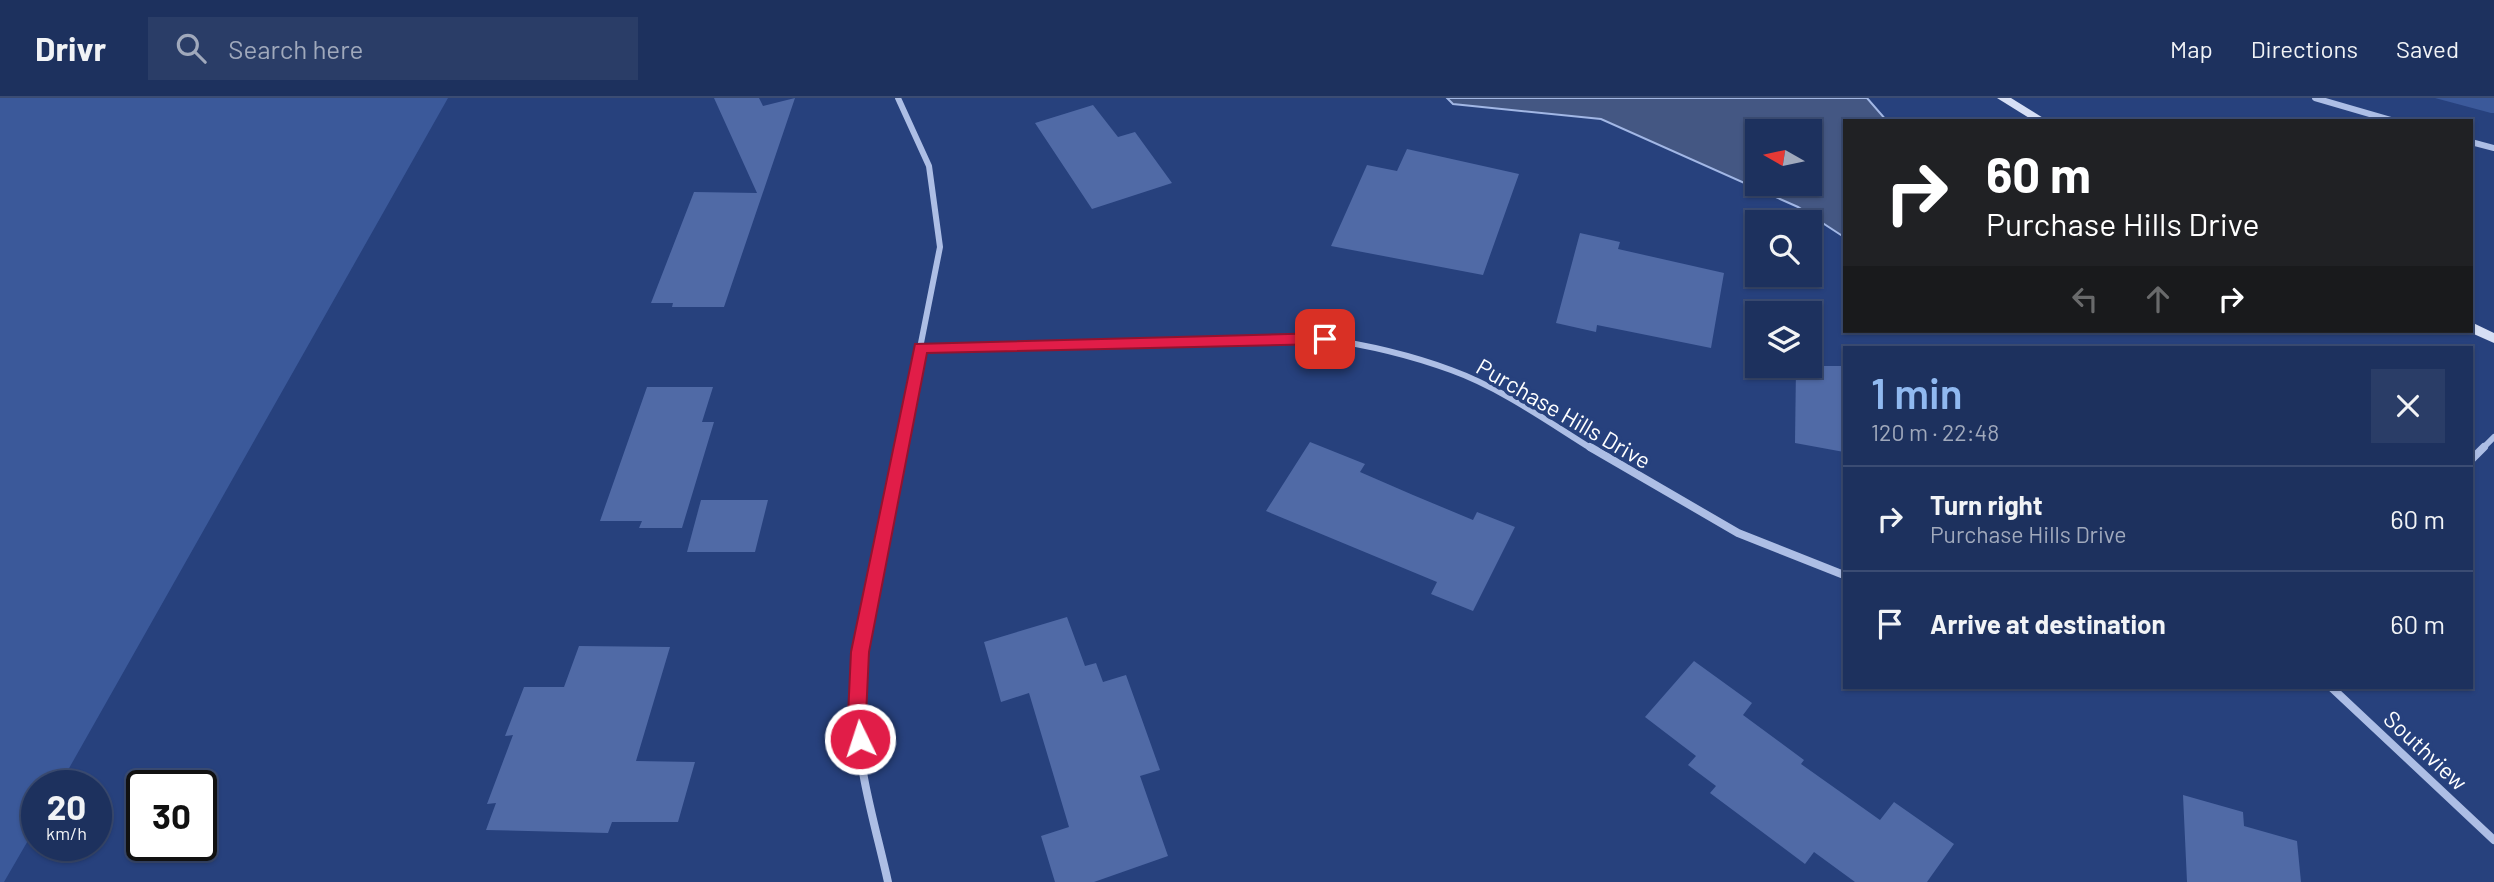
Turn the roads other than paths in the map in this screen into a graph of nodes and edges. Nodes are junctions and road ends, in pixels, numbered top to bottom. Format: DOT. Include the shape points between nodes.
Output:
graph roads {
  1 [pos="898,98"];
  2 [pos="2003,98"];
  3 [pos="2315,98"];
  4 [pos="2040,119"];
  5 [pos="2387,119"];
  6 [pos="2473,143"];
  7 [pos="2494,148"];
  8 [pos="2473,328"];
  9 [pos="2494,338"];
  10 [pos="921,348"];
  11 [pos="2494,437"];
  12 [pos="2473,458"];
  13 [pos="1843,575"];
  14 [pos="2333,689"];
  15 [pos="2494,840"];
  16 [pos="888,882"];
  1 -- 10 [label="street" via="929,166 940,247"];
  2 -- 4 [label="main road"];
  3 -- 5 [label="street"];
  6 -- 7 [label="street"];
  8 -- 9 [label="main road"];
  10 -- 13 [label="street, Purchase Hills Drive" via="1325,339 1372,346 1452,370 1500,393 1738,533"];
  10 -- 16 [label="street" via="860,652 857,716 866,786"];
  11 -- 12 [label="street"];
  14 -- 15 [label="street, Southview"];
}
